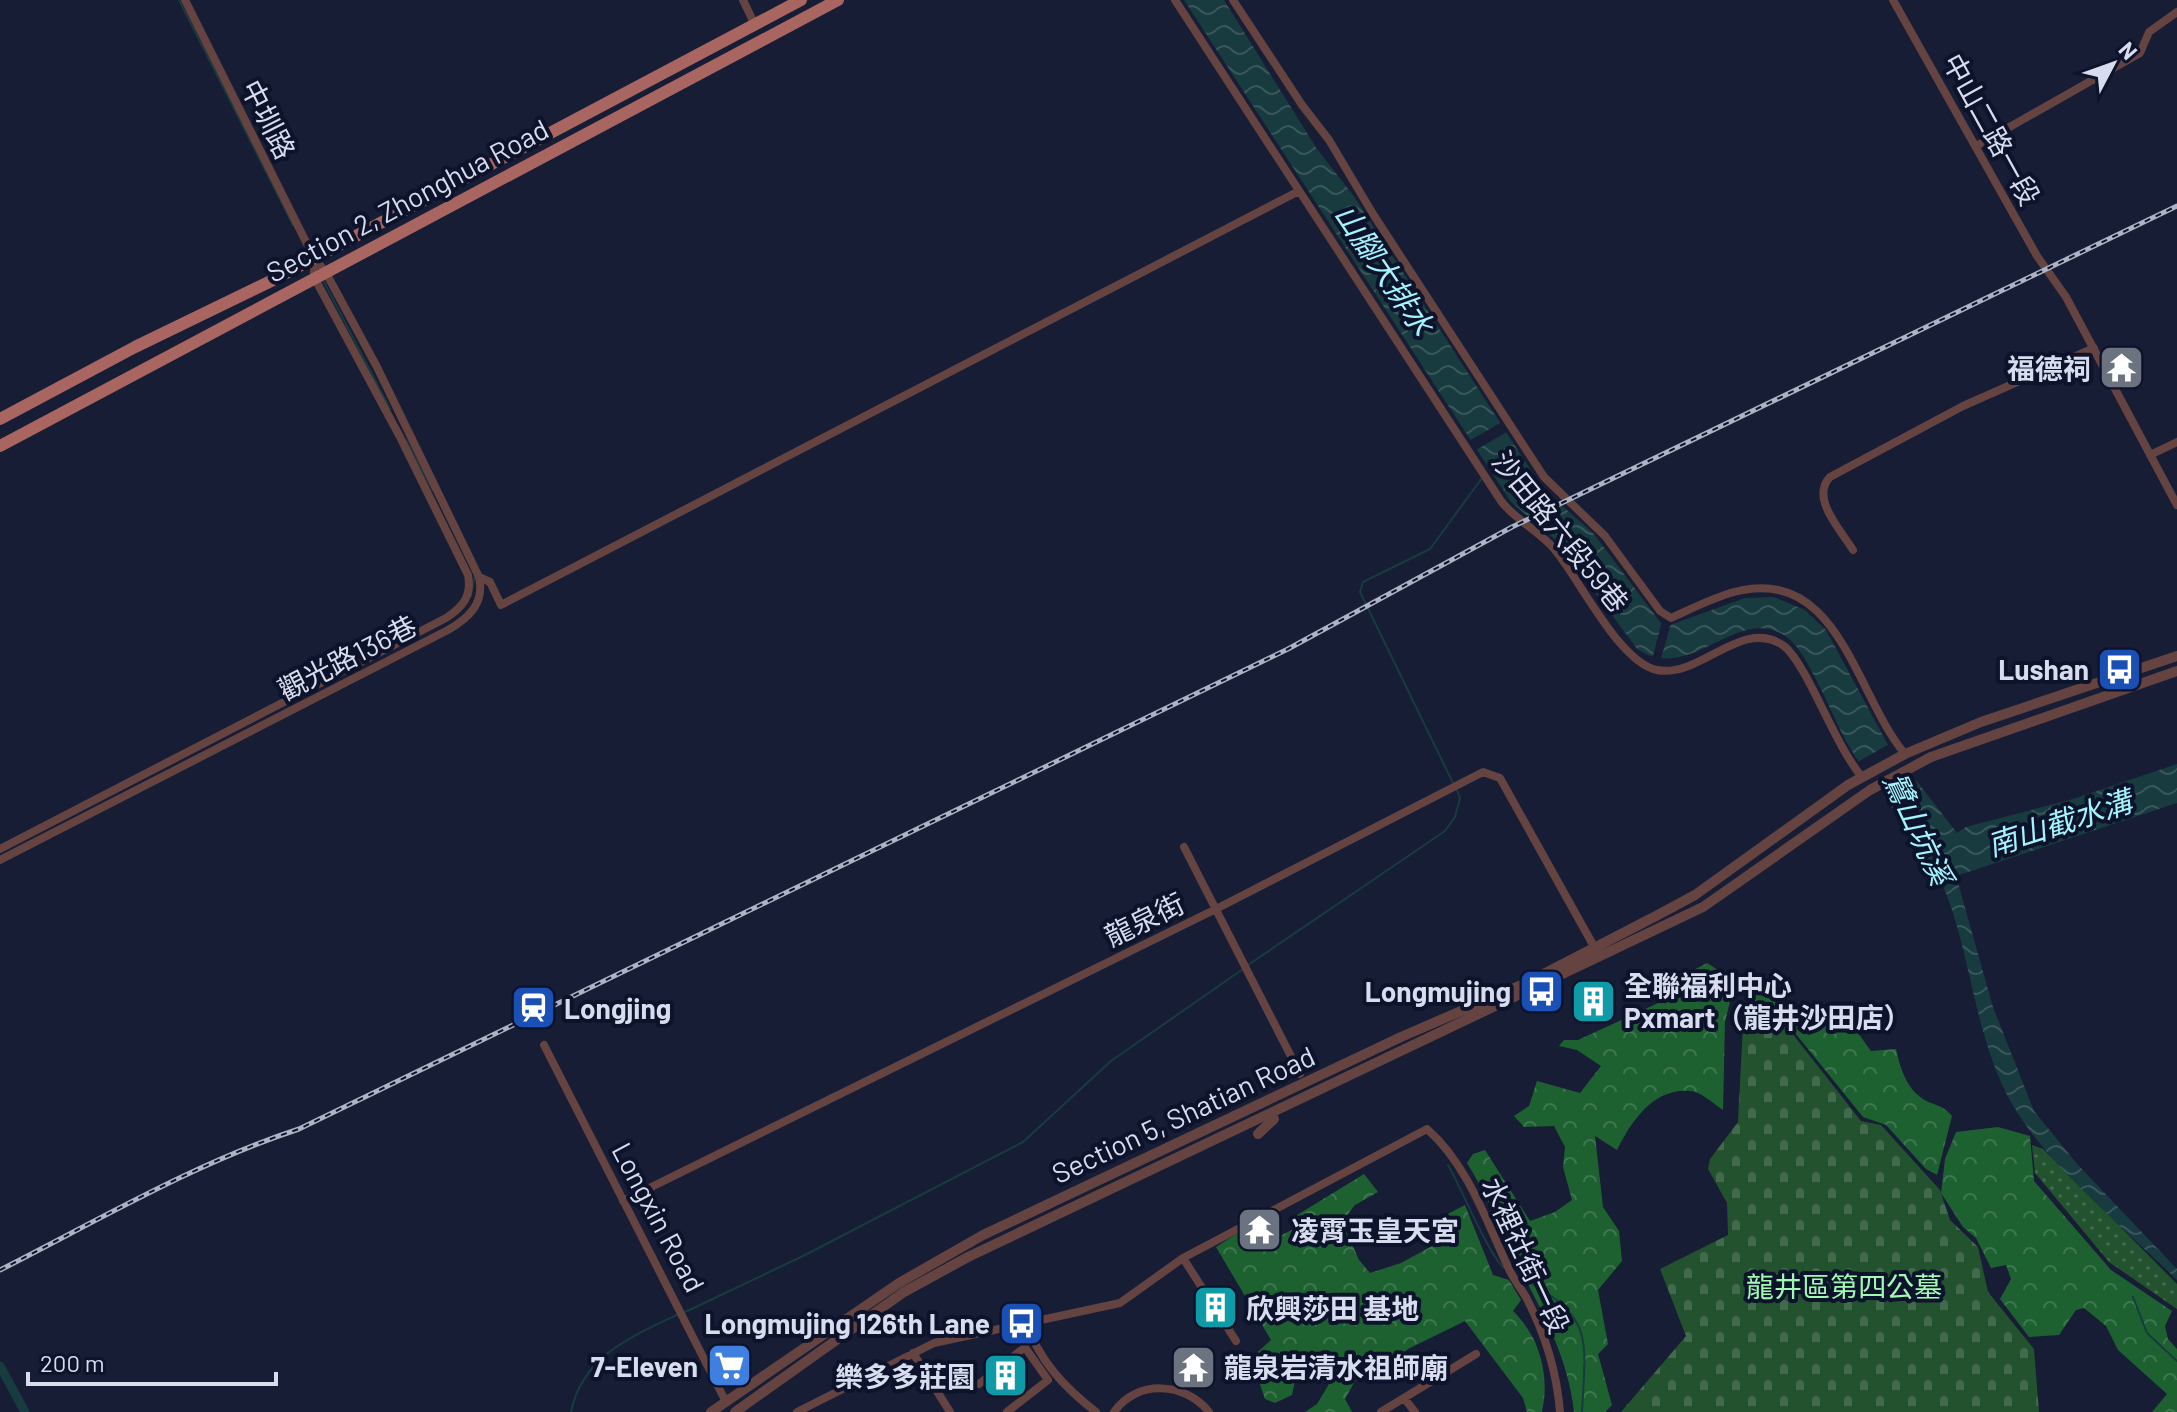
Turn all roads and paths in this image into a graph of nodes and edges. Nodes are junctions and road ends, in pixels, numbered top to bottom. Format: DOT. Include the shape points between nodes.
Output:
graph roads {
  1 [pos="185,0"];
  2 [pos="743,0"];
  3 [pos="801,0"];
  4 [pos="838,0"];
  5 [pos="1175,0"];
  6 [pos="1233,0"];
  7 [pos="1893,0"];
  8 [pos="2177,12"];
  9 [pos="755,25"];
  10 [pos="624,93"];
  11 [pos="633,109"];
  12 [pos="1978,145"];
  13 [pos="1299,191"];
  14 [pos="314,258"];
  15 [pos="319,274"];
  16 [pos="2094,348"];
  17 [pos="0,419"];
  18 [pos="2177,442"];
  19 [pos="0,446"];
  20 [pos="2150,455"];
  21 [pos="2177,505"];
  22 [pos="1853,550"];
  23 [pos="479,577"];
  24 [pos="2177,656"];
  25 [pos="2177,671"];
  26 [pos="1904,755"];
  27 [pos="1862,777"];
  28 [pos="1184,847"];
  29 [pos="0,849"];
  30 [pos="0,860"];
  31 [pos="1214,910"];
  32 [pos="1594,946"];
  33 [pos="1600,957"];
  34 [pos="1528,982"];
  35 [pos="1458,1011"];
  36 [pos="1484,1018"];
  37 [pos="544,1045"];
  38 [pos="1411,1048"];
  39 [pos="1302,1081"];
  40 [pos="1334,1083"];
  41 [pos="1264,1119"];
  42 [pos="1090,1183"];
  43 [pos="1096,1198"];
  44 [pos="623,1201"];
  45 [pos="1183,1258"];
  46 [pos="907,1285"];
  47 [pos="1026,1321"];
  48 [pos="1016,1323"];
  49 [pos="1236,1341"];
  50 [pos="1025,1347"];
  51 [pos="913,1353"];
  52 [pos="1476,1354"];
  53 [pos="979,1384"];
  54 [pos="1404,1398"];
  55 [pos="727,1407"];
  56 [pos="711,1412"];
  57 [pos="735,1412"];
  58 [pos="797,1412"];
  59 [pos="950,1412"];
  60 [pos="1007,1412"];
  61 [pos="1096,1412"];
  62 [pos="1114,1412"];
  63 [pos="1209,1412"];
  64 [pos="1381,1412"];
  65 [pos="1415,1412"];
  66 [pos="1560,1412"];
  1 -- 14 [label="street, 中圳路"];
  2 -- 9 [label="street"];
  3 -- 9 [label="main road, Section 2, Zhonghua Road"];
  4 -- 11 [label="main road, Section 2, Zhonghua Road"];
  5 -- 13 [label="street, 沙田路六段59巷"];
  6 -- 26 [label="street" via="1548,482 1600,532 1667,617 1751,589 1785,592 1812,606 1836,632"];
  7 -- 12 [label="street, 中山二路一段"];
  8 -- 12 [label="street" via="2149,32 2140,53"];
  9 -- 10 [label="main road, Section 2, Zhonghua Road"];
  10 -- 11 [label="main road"];
  10 -- 14 [label="main road, Section 2, Zhonghua Road"];
  11 -- 15 [label="main road, Section 2, Zhonghua Road"];
  12 -- 16 [label="street, 中山二路一段"];
  13 -- 23 [label="street" via="501,605 490,582"];
  13 -- 27 [label="street, 沙田路六段59巷" via="1506,507 1554,548 1629,653 1661,671 1751,638 1776,642 1792,655 1839,747"];
  14 -- 15 [label="street, 中圳路"];
  14 -- 17 [label="main road, Section 2, Zhonghua Road"];
  15 -- 19 [label="main road, Section 2, Zhonghua Road"];
  15 -- 23 [label="street" via="377,367"];
  15 -- 29 [label="street" via="468,575 466,600 446,618"];
  16 -- 20 [label="street, 中山二路一段"];
  16 -- 22 [label="street" via="1927,425 1830,477 1822,485 1821,498"];
  18 -- 20 [label="street"];
  20 -- 21 [label="street, 中山二路一段"];
  23 -- 30 [label="street, 觀光路136巷" via="475,608 462,622"];
  24 -- 26 [label="street, Section 5, Shatian Road" via="1981,722"];
  25 -- 33 [label="street, Section 5, Shatian Road" via="1978,739 1909,769 1870,790 1703,907"];
  26 -- 27 [label="street, Section 5, Shatian Road"];
  27 -- 32 [label="street, Section 5, Shatian Road" via="1695,895"];
  28 -- 31 [label="street"];
  31 -- 32 [label="street, 龍泉街" via="1483,772 1500,778"];
  31 -- 39 [label="street"];
  31 -- 44 [label="street, 龍泉街"];
  32 -- 33 [label="street, 龍泉街"];
  32 -- 34 [label="street, Section 5, Shatian Road"];
  33 -- 36 [label="street, Section 5, Shatian Road"];
  34 -- 35 [label="street, Section 5, Shatian Road"];
  34 -- 36 [label="street" via="1486,1005"];
  35 -- 38 [label="street" via="1460,1019"];
  35 -- 39 [label="street, Section 5, Shatian Road"];
  36 -- 38 [label="street, Section 5, Shatian Road"];
  37 -- 44 [label="street, Longxin Road"];
  38 -- 40 [label="street, Section 5, Shatian Road"];
  39 -- 41 [label="street" via="1305,1094"];
  39 -- 42 [label="street, Section 5, Shatian Road"];
  40 -- 41 [label="street, Section 5, Shatian Road"];
  40 -- 41 [label="street" via="1258,1134"];
  41 -- 43 [label="street, Section 5, Shatian Road"];
  42 -- 43 [label="street"];
  42 -- 46 [label="street, Section 5, Shatian Road" via="983,1235"];
  43 -- 46 [label="street, Section 5, Shatian Road"];
  44 -- 55 [label="street, Longxin Road"];
  45 -- 47 [label="street" via="1114,1305"];
  45 -- 49 [label="street"];
  45 -- 66 [label="street, 水裡社街一段" via="1427,1129 1464,1174 1527,1298 1558,1384"];
  46 -- 55 [label="street, Section 5, Shatian Road"];
  46 -- 57 [label="street, Section 5, Shatian Road"];
  47 -- 48 [label="street"];
  47 -- 61 [label="street" via="1049,1367 1069,1392"];
  48 -- 50 [label="street"];
  48 -- 51 [label="street" via="948,1338"];
  50 -- 53 [label="street"];
  50 -- 60 [label="street" via="1048,1380"];
  51 -- 58 [label="street"];
  51 -- 59 [label="street"];
  52 -- 54 [label="street"];
  54 -- 64 [label="street"];
  54 -- 65 [label="street"];
  55 -- 56 [label="street, Section 5, Shatian Road"];
  62 -- 63 [label="street" via="1128,1396 1151,1387 1189,1393"];
}
